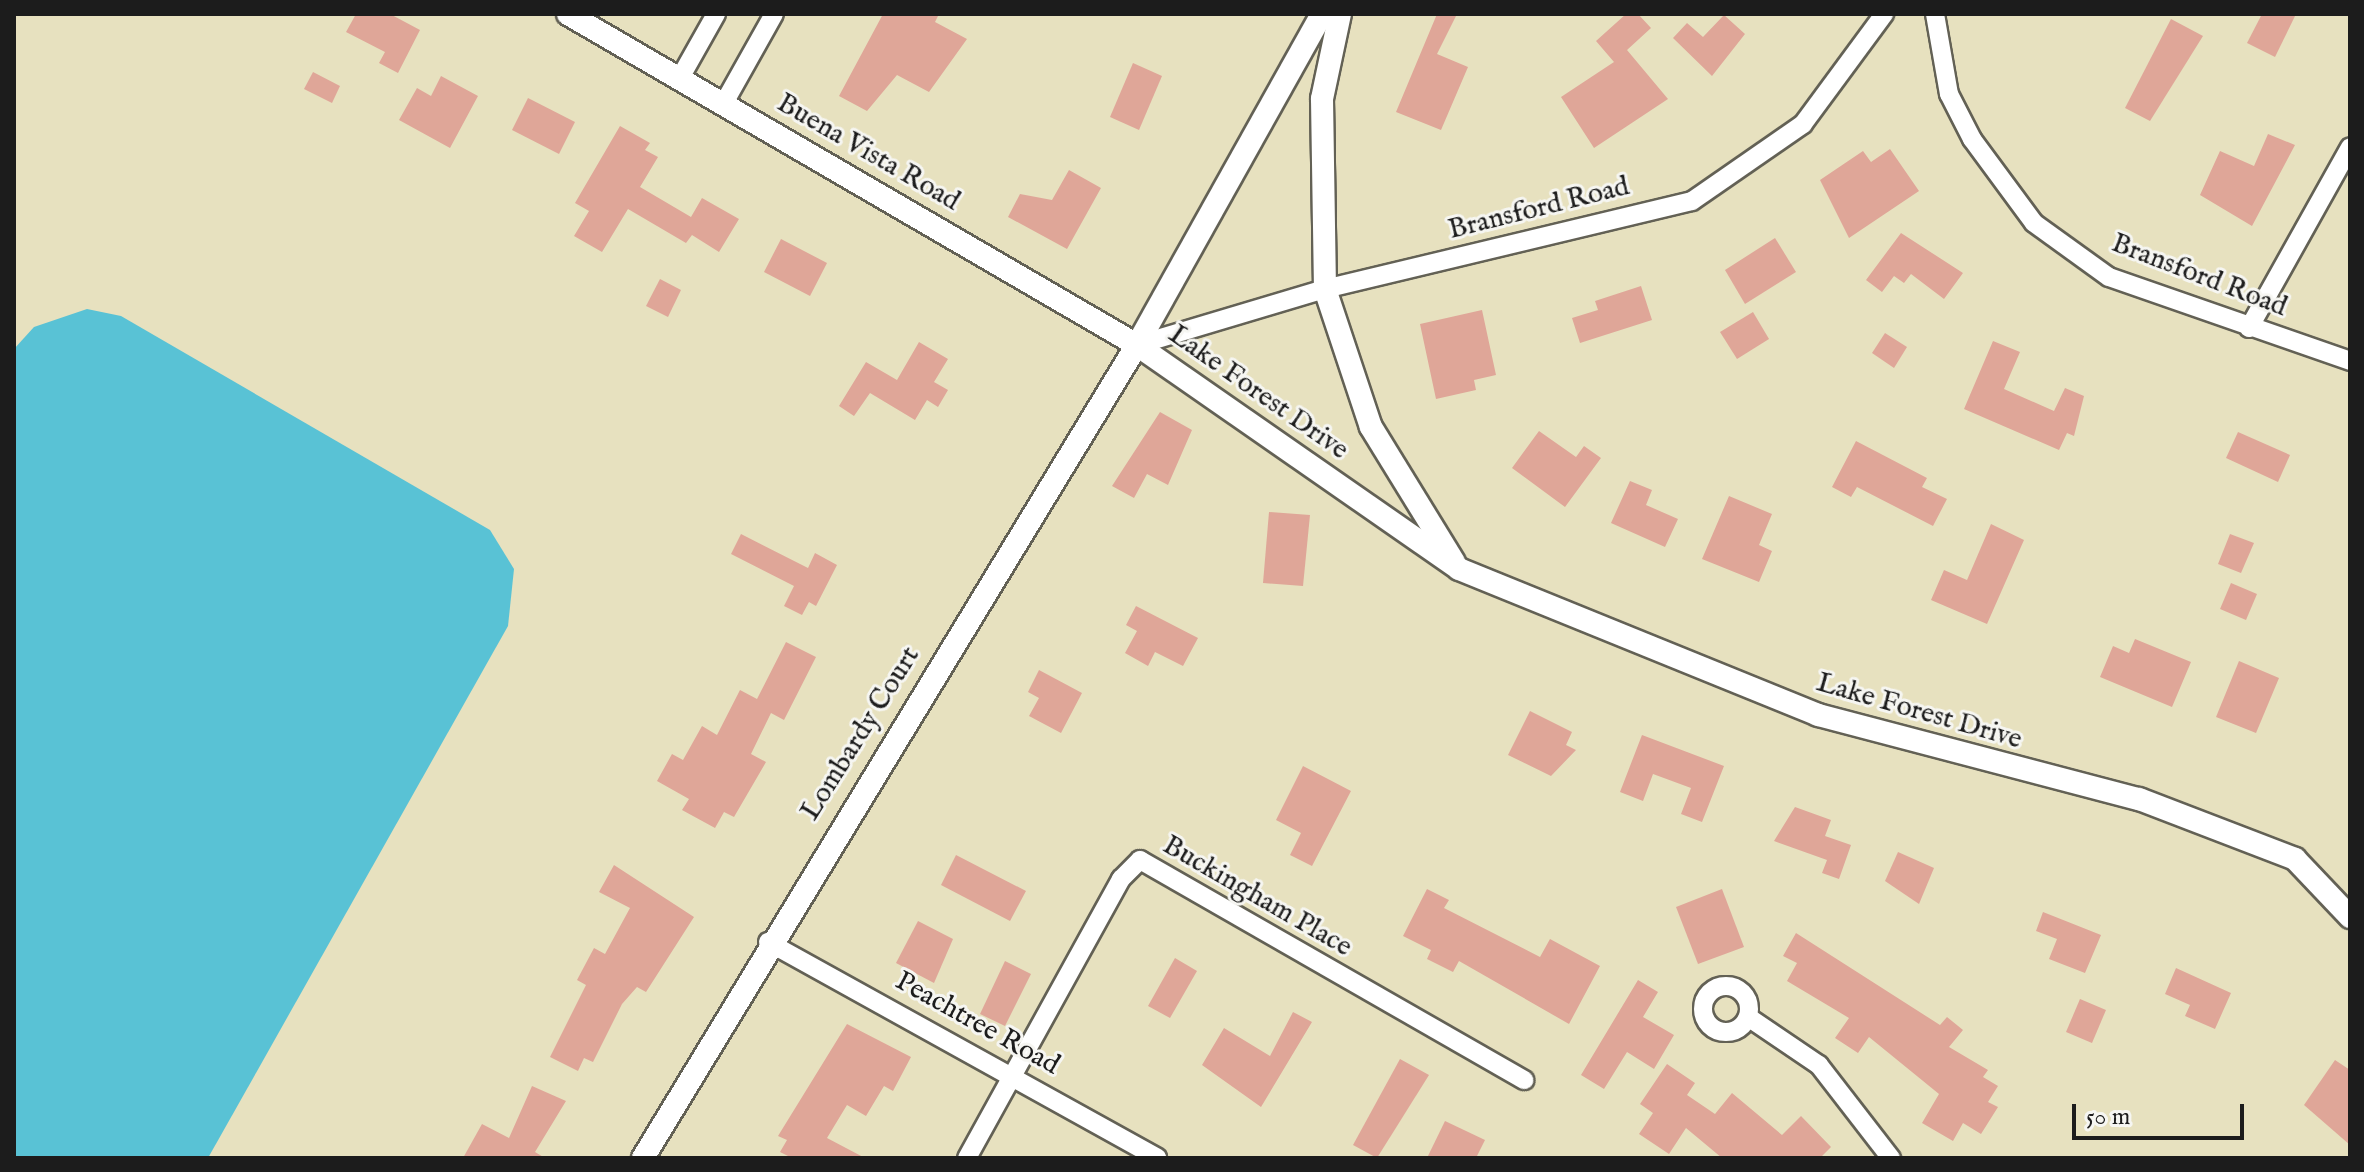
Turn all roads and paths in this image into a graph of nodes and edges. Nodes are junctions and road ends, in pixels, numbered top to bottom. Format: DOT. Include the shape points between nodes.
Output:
graph roads {
  1 [pos="568,14"];
  2 [pos="716,14"];
  3 [pos="774,14"];
  4 [pos="1322,14"];
  5 [pos="1340,14"];
  6 [pos="1884,14"];
  7 [pos="1935,14"];
  8 [pos="680,78"];
  9 [pos="724,103"];
  10 [pos="2350,147"];
  11 [pos="1325,289"];
  12 [pos="2249,328"];
  13 [pos="1137,345"];
  14 [pos="2350,361"];
  15 [pos="1459,569"];
  16 [pos="2350,917"];
  17 [pos="768,942"];
  18 [pos="1748,1017"];
  19 [pos="1015,1077"];
  20 [pos="1524,1080"];
  21 [pos="643,1158"];
  22 [pos="967,1158"];
  23 [pos="1157,1158"];
  24 [pos="1891,1158"];
  1 -- 8 [label="street, Buena Vista Road"];
  2 -- 8 [label="street"];
  3 -- 9 [label="street"];
  4 -- 13 [label="street, Lake Forest Drive"];
  5 -- 11 [label="street, Lake Forest Drive" via="1322,99"];
  6 -- 11 [label="street, Bransford Road" via="1803,124 1692,201"];
  7 -- 12 [label="street, Bransford Road" via="1949,94 1972,139 2034,223 2109,277"];
  8 -- 9 [label="street, Buena Vista Road"];
  9 -- 13 [label="street, Buena Vista Road"];
  10 -- 12 [label="street"];
  11 -- 13 [label="street, Bransford Road"];
  11 -- 15 [label="street, Lake Forest Drive" via="1371,427"];
  12 -- 14 [label="street, Bransford Road"];
  13 -- 15 [label="street, Lake Forest Drive"];
  13 -- 17 [label="street, Lombardy Court"];
  15 -- 16 [label="street, Lake Forest Drive" via="1818,715 2139,799 2295,859"];
  17 -- 19 [label="street, Peachtree Road"];
  17 -- 21 [label="street, Lombardy Court"];
  18 -- 24 [label="street" via="1819,1065"];
  19 -- 20 [label="street, Buckingham Place" via="1121,879 1140,860"];
  19 -- 22 [label="street"];
  19 -- 23 [label="street, Peachtree Road"];
}
